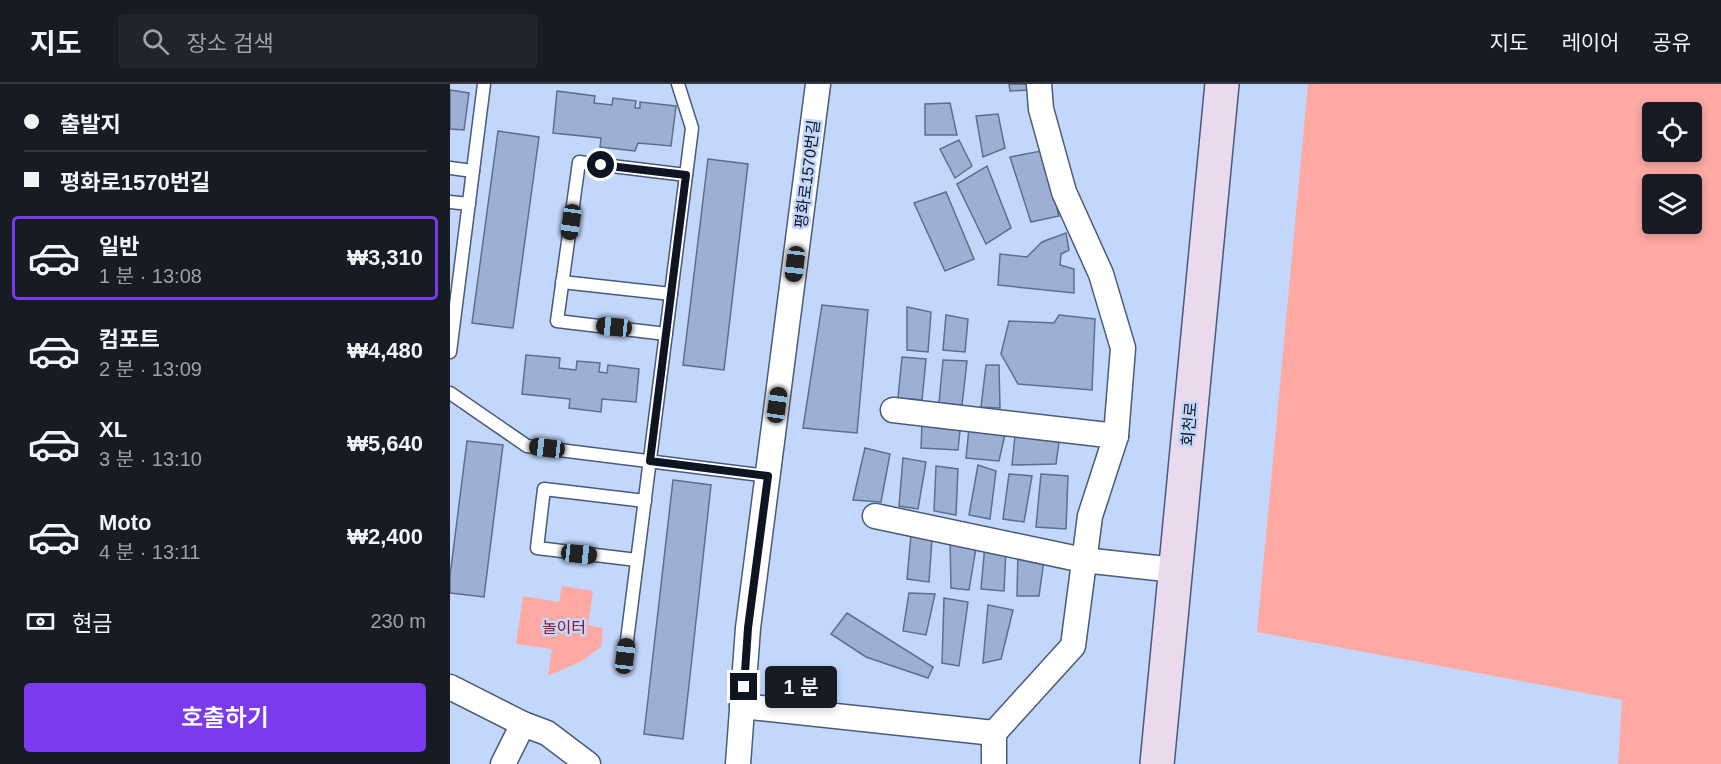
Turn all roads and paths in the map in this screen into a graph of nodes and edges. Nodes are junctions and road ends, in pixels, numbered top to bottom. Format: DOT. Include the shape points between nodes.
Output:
graph roads {
  1 [pos="484,84"];
  2 [pos="678,84"];
  3 [pos="818,84"];
  4 [pos="1038,84"];
  5 [pos="1217,84"];
  6 [pos="1222,84"];
  7 [pos="1245,84"];
  8 [pos="1218,124"];
  9 [pos="450,168"];
  10 [pos="474,171"];
  11 [pos="686,175"];
  12 [pos="1213,181"];
  13 [pos="450,202"];
  14 [pos="469,204"];
  15 [pos="562,282"];
  16 [pos="671,294"];
  17 [pos="453,308"];
  18 [pos="666,334"];
  19 [pos="450,352"];
  20 [pos="450,393"];
  21 [pos="893,410"];
  22 [pos="1116,436"];
  23 [pos="650,461"];
  24 [pos="768,476"];
  25 [pos="645,501"];
  26 [pos="875,516"];
  27 [pos="637,560"];
  28 [pos="1083,560"];
  29 [pos="1176,570"];
  30 [pos="625,656"];
  31 [pos="450,687"];
  32 [pos="742,706"];
  33 [pos="523,724"];
  34 [pos="994,733"];
  35 [pos="503,764"];
  36 [pos="588,764"];
  37 [pos="738,764"];
  38 [pos="994,764"];
  39 [pos="1157,764"];
  1 -- 10 [label="lane"];
  2 -- 11 [label="lane" via="692,129"];
  3 -- 24 [label="street, 평화로1570번길"];
  4 -- 22 [label="street" via="1064,192 1101,274 1123,348"];
  5 -- 8 [label="street"];
  6 -- 8 [label="street, 회천로"];
  7 -- 12 [label="street"];
  8 -- 12 [label="street, 회천로"];
  9 -- 10 [label="lane"];
  10 -- 14 [label="lane"];
  11 -- 15 [label="lane" via="579,162"];
  11 -- 16 [label="lane"];
  12 -- 29 [label="street, 회천로"];
  13 -- 14 [label="lane"];
  14 -- 17 [label="lane"];
  15 -- 16 [label="lane"];
  15 -- 18 [label="lane" via="557,321"];
  16 -- 18 [label="lane"];
  17 -- 19 [label="lane"];
  18 -- 23 [label="lane"];
  20 -- 23 [label="lane" via="527,446"];
  21 -- 22 [label="street"];
  22 -- 28 [label="street" via="1090,516"];
  23 -- 24 [label="lane"];
  23 -- 25 [label="lane"];
  24 -- 32 [label="street, 평화로1570번길"];
  25 -- 27 [label="lane"];
  25 -- 27 [label="lane" via="544,489 537,548"];
  26 -- 28 [label="street"];
  27 -- 30 [label="lane"];
  28 -- 29 [label="street"];
  28 -- 34 [label="street" via="1073,646"];
  29 -- 39 [label="street, 회천로"];
  31 -- 33 [label="street"];
  32 -- 34 [label="street"];
  32 -- 37 [label="street, 평화로1570번길"];
  33 -- 35 [label="street"];
  33 -- 36 [label="street" via="547,733"];
  34 -- 38 [label="street"];
}
